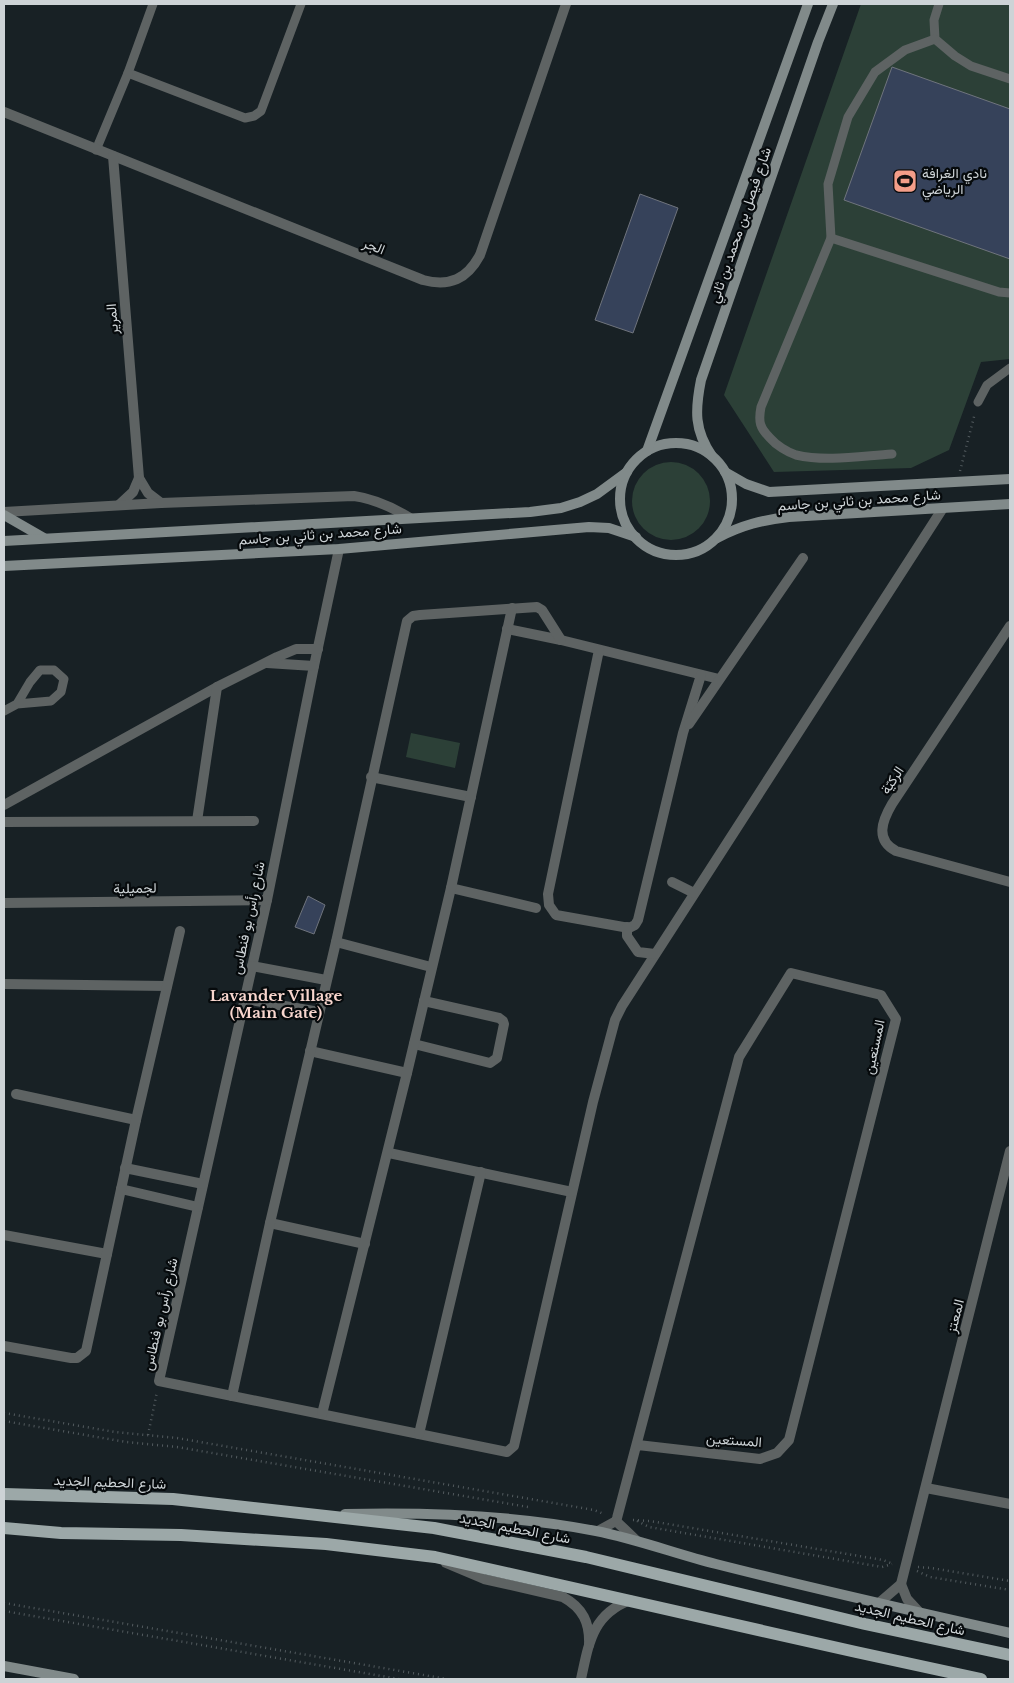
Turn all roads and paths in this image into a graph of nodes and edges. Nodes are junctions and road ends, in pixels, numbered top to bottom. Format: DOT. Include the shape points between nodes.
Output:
graph roads {
  1 [pos="153,4"];
  2 [pos="301,4"];
  3 [pos="566,4"];
  4 [pos="808,4"];
  5 [pos="833,4"];
  6 [pos="938,4"];
  7 [pos="935,39"];
  8 [pos="128,73"];
  9 [pos="1010,79"];
  10 [pos="4,112"];
  11 [pos="96,150"];
  12 [pos="113,156"];
  13 [pos="831,238"];
  14 [pos="1010,293"];
  15 [pos="1010,368"];
  16 [pos="978,402"];
  17 [pos="647,451"];
  18 [pos="892,454"];
  19 [pos="712,456"];
  20 [pos="627,472"];
  21 [pos="725,472"];
  22 [pos="139,478"];
  23 [pos="1010,479"];
  24 [pos="957,482"];
  25 [pos="161,503"];
  26 [pos="1010,504"];
  27 [pos="119,505"];
  28 [pos="943,508"];
  29 [pos="4,514"];
  30 [pos="410,518"];
  31 [pos="636,537"];
  32 [pos="45,538"];
  33 [pos="714,539"];
  34 [pos="4,541"];
  35 [pos="339,549"];
  36 [pos="803,558"];
  37 [pos="4,566"];
  38 [pos="512,608"];
  39 [pos="1010,626"];
  40 [pos="507,629"];
  41 [pos="561,640"];
  42 [pos="318,649"];
  43 [pos="599,650"];
  44 [pos="266,662"];
  45 [pos="314,666"];
  46 [pos="701,675"];
  47 [pos="719,679"];
  48 [pos="217,687"];
  49 [pos="17,704"];
  50 [pos="4,711"];
  51 [pos="683,733"];
  52 [pos="371,777"];
  53 [pos="471,797"];
  54 [pos="4,805"];
  55 [pos="254,820"];
  56 [pos="197,821"];
  57 [pos="4,822"];
  58 [pos="672,882"];
  59 [pos="1010,882"];
  60 [pos="451,888"];
  61 [pos="694,893"];
  62 [pos="267,900"];
  63 [pos="4,903"];
  64 [pos="536,908"];
  65 [pos="627,927"];
  66 [pos="180,931"];
  67 [pos="336,942"];
  68 [pos="655,954"];
  69 [pos="252,966"];
  70 [pos="432,967"];
  71 [pos="326,980"];
  72 [pos="4,984"];
  73 [pos="167,986"];
  74 [pos="245,999"];
  75 [pos="424,1001"];
  76 [pos="319,1012"];
  77 [pos="414,1044"];
  78 [pos="310,1051"];
  79 [pos="407,1073"];
  80 [pos="16,1094"];
  81 [pos="136,1120"];
  82 [pos="389,1152"];
  83 [pos="1010,1152"];
  84 [pos="126,1168"];
  85 [pos="481,1172"];
  86 [pos="203,1184"];
  87 [pos="121,1189"];
  88 [pos="572,1192"];
  89 [pos="198,1207"];
  90 [pos="270,1223"];
  91 [pos="4,1235"];
  92 [pos="365,1244"];
  93 [pos="107,1254"];
  94 [pos="4,1346"];
  95 [pos="159,1381"];
  96 [pos="232,1396"];
  97 [pos="4,1413"];
  98 [pos="322,1414"];
  99 [pos="4,1421"];
  100 [pos="419,1434"];
  101 [pos="148,1435"];
  102 [pos="638,1445"];
  103 [pos="926,1488"];
  104 [pos="4,1494"];
  105 [pos="1010,1504"];
  106 [pos="531,1507"];
  107 [pos="320,1514"];
  108 [pos="603,1518"];
  109 [pos="612,1518"];
  110 [pos="637,1521"];
  111 [pos="4,1528"];
  112 [pos="598,1532"];
  113 [pos="636,1540"];
  114 [pos="435,1556"];
  115 [pos="1010,1581"];
  116 [pos="901,1584"];
  117 [pos="1010,1590"];
  118 [pos="630,1600"];
  119 [pos="4,1603"];
  120 [pos="880,1603"];
  121 [pos="4,1611"];
  122 [pos="918,1612"];
  123 [pos="1010,1633"];
  124 [pos="589,1645"];
  125 [pos="1010,1655"];
  126 [pos="4,1666"];
  127 [pos="74,1679"];
  128 [pos="399,1679"];
  129 [pos="447,1679"];
  130 [pos="581,1679"];
  131 [pos="982,1679"];
  1 -- 8 [label="lane"];
  2 -- 8 [label="lane" via="262,111 254,116 241,116"];
  3 -- 12 [label="street, الجر" via="480,255 470,270 457,280 440,283 423,280"];
  4 -- 17 [label="main road, شارع فيصل بن محمد بن ثاني"];
  5 -- 19 [label="main road, شارع فيصل بن محمد بن ثاني" via="701,380 697,418 702,442"];
  6 -- 7 [label="lane" via="934,20"];
  7 -- 9 [label="lane" via="971,66"];
  7 -- 13 [label="lane" via="905,50 874,72 848,117 828,184"];
  8 -- 11 [label="lane"];
  10 -- 11 [label="street, الجر"];
  11 -- 12 [label="street, الجر"];
  12 -- 22 [label="street, المرير"];
  13 -- 14 [label="lane"];
  13 -- 18 [label="lane" via="759,419 764,432 775,444 795,454 827,458"];
  15 -- 16 [label="lane" via="987,385"];
  16 -- 24 [label="path"];
  17 -- 19 [label="main road" via="676,443 695,446"];
  17 -- 20 [label="main road"];
  19 -- 21 [label="main road"];
  20 -- 30 [label="main road, شارع محمد بن ثاني بن جاسم" via="597,494 561,508"];
  20 -- 31 [label="main road" via="621,488 621,506 626,523"];
  21 -- 24 [label="main road, شارع محمد بن ثاني بن جاسم" via="769,492"];
  21 -- 33 [label="main road" via="731,489 731,508 725,525"];
  22 -- 25 [label="street" via="148,493"];
  22 -- 27 [label="street" via="133,492"];
  23 -- 24 [label="main road, شارع محمد بن ثاني بن جاسم"];
  25 -- 27 [label="street, شارع محمد بن ثاني بن جاسم"];
  25 -- 30 [label="street, شارع محمد بن ثاني بن جاسم" via="354,496 373,499"];
  26 -- 28 [label="main road, شارع محمد بن ثاني بن جاسم"];
  27 -- 29 [label="street, شارع محمد بن ثاني بن جاسم"];
  28 -- 33 [label="main road, شارع محمد بن ثاني بن جاسم" via="758,521"];
  28 -- 61 [label="street"];
  29 -- 32 [label="main road"];
  30 -- 32 [label="main road, شارع محمد بن ثاني بن جاسم"];
  31 -- 33 [label="main road" via="653,550 674,554 696,551"];
  31 -- 35 [label="main road, شارع محمد بن ثاني بن جاسم" via="609,528 589,527"];
  32 -- 34 [label="main road, شارع محمد بن ثاني بن جاسم"];
  35 -- 37 [label="main road, شارع محمد بن ثاني بن جاسم"];
  35 -- 42 [label="street, شارع رأس بو فنطاس"];
  36 -- 47 [label="street"];
  38 -- 40 [label="street"];
  38 -- 41 [label="street" via="531,606 542,610"];
  38 -- 52 [label="street" via="413,616 407,621"];
  39 -- 59 [label="street, الركيّة" via="892,804 883,821 882,835 889,848 896,851"];
  40 -- 41 [label="street"];
  40 -- 53 [label="street"];
  41 -- 43 [label="street"];
  42 -- 44 [label="street" via="296,649"];
  42 -- 45 [label="street, شارع رأس بو فنطاس"];
  43 -- 46 [label="street"];
  43 -- 65 [label="street" via="548,894 549,905 556,915"];
  44 -- 45 [label="street"];
  44 -- 48 [label="street"];
  45 -- 62 [label="street, شارع رأس بو فنطاس"];
  46 -- 47 [label="street"];
  46 -- 51 [label="street"];
  47 -- 51 [label="street"];
  48 -- 54 [label="street"];
  48 -- 56 [label="street"];
  49 -- 49 [label="lane" via="51,701 61,692 64,679 54,670 40,670"];
  49 -- 50 [label="lane"];
  51 -- 65 [label="street" via="638,920 635,925"];
  52 -- 53 [label="street"];
  52 -- 67 [label="street"];
  53 -- 60 [label="street"];
  55 -- 56 [label="street"];
  56 -- 57 [label="street"];
  58 -- 61 [label="street"];
  60 -- 64 [label="street"];
  60 -- 70 [label="street"];
  61 -- 68 [label="street"];
  62 -- 63 [label="street, لجميلية"];
  62 -- 69 [label="street, شارع رأس بو فنطاس"];
  65 -- 68 [label="street" via="627,936 638,952"];
  66 -- 73 [label="street"];
  67 -- 70 [label="street"];
  67 -- 71 [label="street"];
  68 -- 88 [label="street" via="615,1020"];
  69 -- 71 [label="street"];
  69 -- 74 [label="street, شارع رأس بو فنطاس"];
  70 -- 75 [label="street"];
  71 -- 76 [label="street"];
  72 -- 73 [label="street"];
  73 -- 81 [label="street"];
  74 -- 76 [label="street"];
  74 -- 86 [label="street, شارع رأس بو فنطاس"];
  75 -- 77 [label="street"];
  75 -- 77 [label="street" via="503,1021 497,1058 490,1063"];
  76 -- 78 [label="street"];
  77 -- 79 [label="street"];
  78 -- 79 [label="street"];
  78 -- 90 [label="street"];
  79 -- 82 [label="street"];
  80 -- 81 [label="street"];
  81 -- 84 [label="street"];
  82 -- 85 [label="street"];
  82 -- 92 [label="street"];
  83 -- 103 [label="street, المعتز"];
  84 -- 86 [label="street"];
  84 -- 87 [label="street"];
  85 -- 88 [label="street"];
  85 -- 100 [label="street"];
  86 -- 89 [label="street, شارع رأس بو فنطاس"];
  87 -- 89 [label="street"];
  87 -- 93 [label="street"];
  88 -- 100 [label="street" via="514,1446 507,1452"];
  89 -- 95 [label="street, شارع رأس بو فنطاس"];
  90 -- 92 [label="street"];
  90 -- 96 [label="street"];
  91 -- 93 [label="street"];
  92 -- 98 [label="street"];
  93 -- 94 [label="street" via="88,1346 82,1355 72,1358"];
  95 -- 96 [label="street"];
  95 -- 101 [label="path"];
  96 -- 98 [label="street"];
  97 -- 101 [label="path"];
  98 -- 100 [label="street"];
  99 -- 106 [label="path" via="126,1442 177,1446"];
  101 -- 109 [label="path" via="594,1510"];
  102 -- 102 [label="street, المستعين" via="739,1058 791,973 881,995 896,1019 789,1440 778,1453 760,1459"];
  102 -- 109 [label="street, المستعين"];
  103 -- 105 [label="street"];
  103 -- 116 [label="street, المعتز"];
  104 -- 107 [label="main road, شارع الحطيم الجديد" via="173,1499"];
  107 -- 112 [label="main road" via="494,1517"];
  107 -- 125 [label="main road, شارع الحطيم الجديد" via="434,1528 586,1557"];
  108 -- 109 [label="path"];
  109 -- 112 [label="street"];
  109 -- 113 [label="street"];
  110 -- 110 [label="path" via="883,1560 892,1564 882,1567 649,1527"];
  111 -- 114 [label="main road" via="326,1544"];
  112 -- 113 [label="main road"];
  113 -- 120 [label="main road" via="715,1564"];
  114 -- 118 [label="main road"];
  114 -- 124 [label="street" via="450,1566 484,1579 568,1600 582,1611 590,1633"];
  115 -- 117 [label="path" via="914,1568 930,1577"];
  116 -- 120 [label="street"];
  116 -- 122 [label="street" via="907,1599"];
  118 -- 124 [label="street" via="608,1612 599,1622"];
  118 -- 131 [label="main road"];
  119 -- 129 [label="path"];
  120 -- 122 [label="main road"];
  121 -- 128 [label="path"];
  122 -- 123 [label="main road"];
  124 -- 130 [label="street"];
  126 -- 127 [label="main road"];
}
